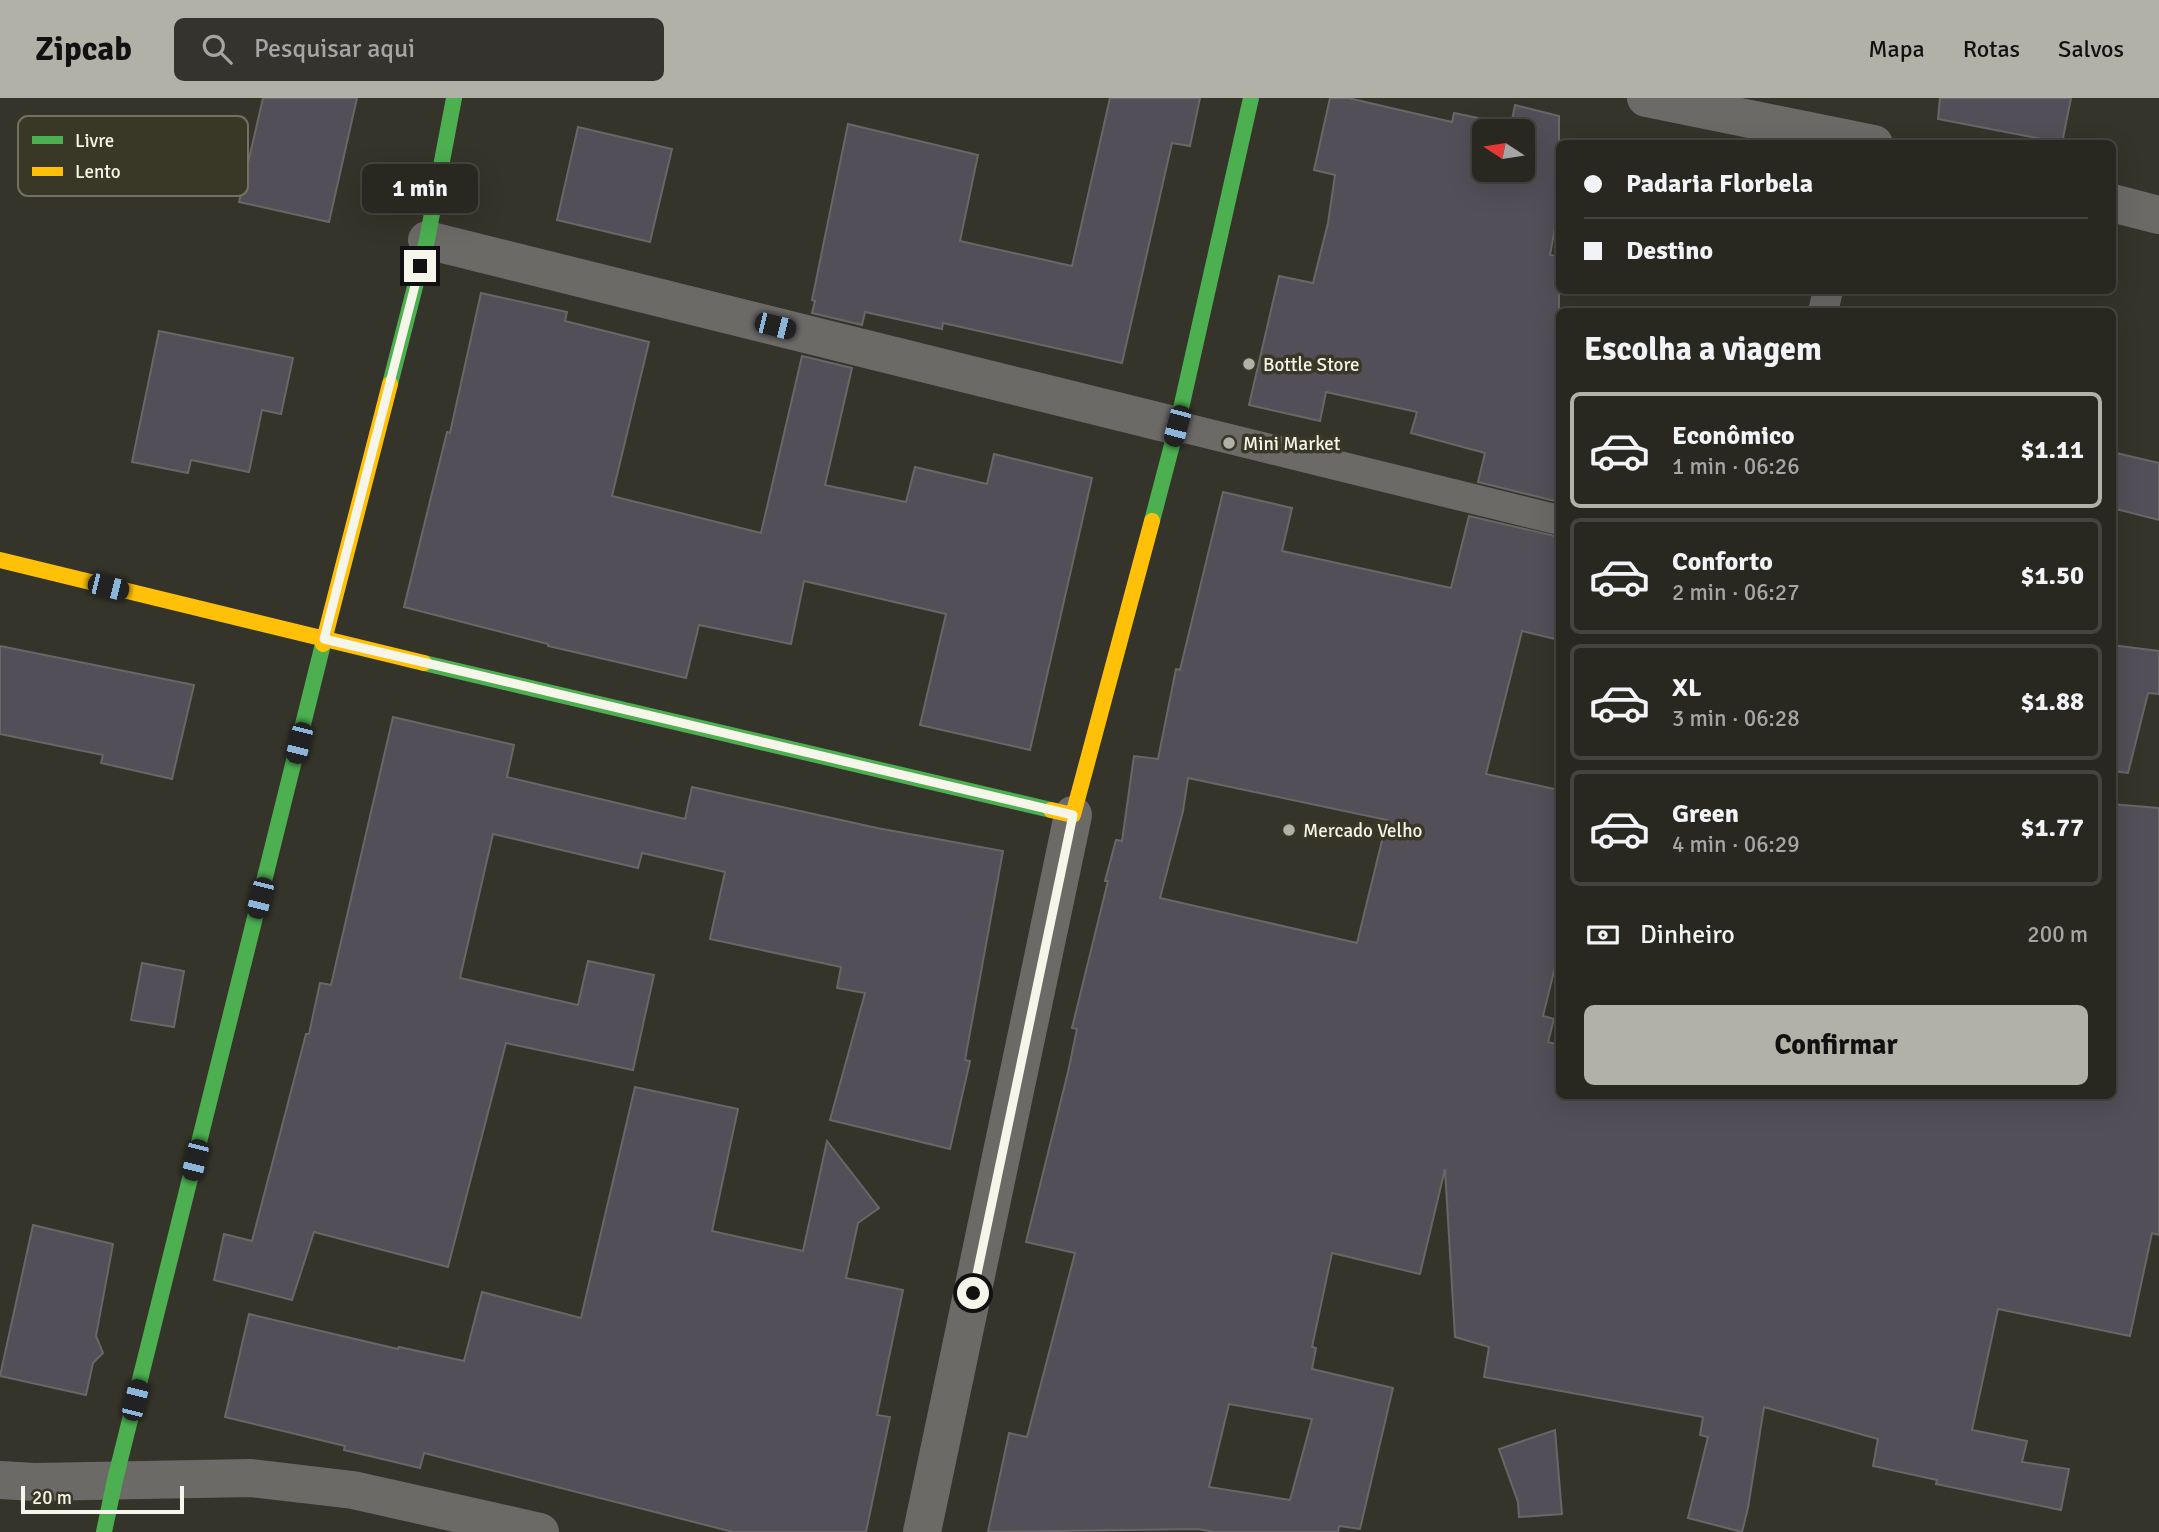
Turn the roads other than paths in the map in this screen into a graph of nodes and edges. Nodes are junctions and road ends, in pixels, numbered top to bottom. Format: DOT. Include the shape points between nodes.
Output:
graph roads {
  1 [pos="454,98"];
  2 [pos="1251,98"];
  3 [pos="1646,98"];
  4 [pos="1852,140"];
  5 [pos="2116,204"];
  6 [pos="2159,215"];
  7 [pos="427,240"];
  8 [pos="1177,426"];
  9 [pos="1556,519"];
  10 [pos="0,560"];
  11 [pos="324,639"];
  12 [pos="1073,815"];
  13 [pos="0,1480"];
  14 [pos="115,1480"];
  15 [pos="104,1532"];
  16 [pos="540,1532"];
  17 [pos="922,1532"];
  1 -- 7 [label="main road"];
  2 -- 8 [label="main road"];
  3 -- 4 [label="street"];
  5 -- 6 [label="street"];
  7 -- 8 [label="street"];
  7 -- 11 [label="main road"];
  8 -- 9 [label="lane"];
  8 -- 12 [label="main road"];
  10 -- 11 [label="main road"];
  11 -- 12 [label="main road"];
  11 -- 14 [label="main road"];
  12 -- 17 [label="street"];
  13 -- 14 [label="street"];
  14 -- 15 [label="main road"];
  14 -- 16 [label="street" via="251,1478 315,1485"];
}
